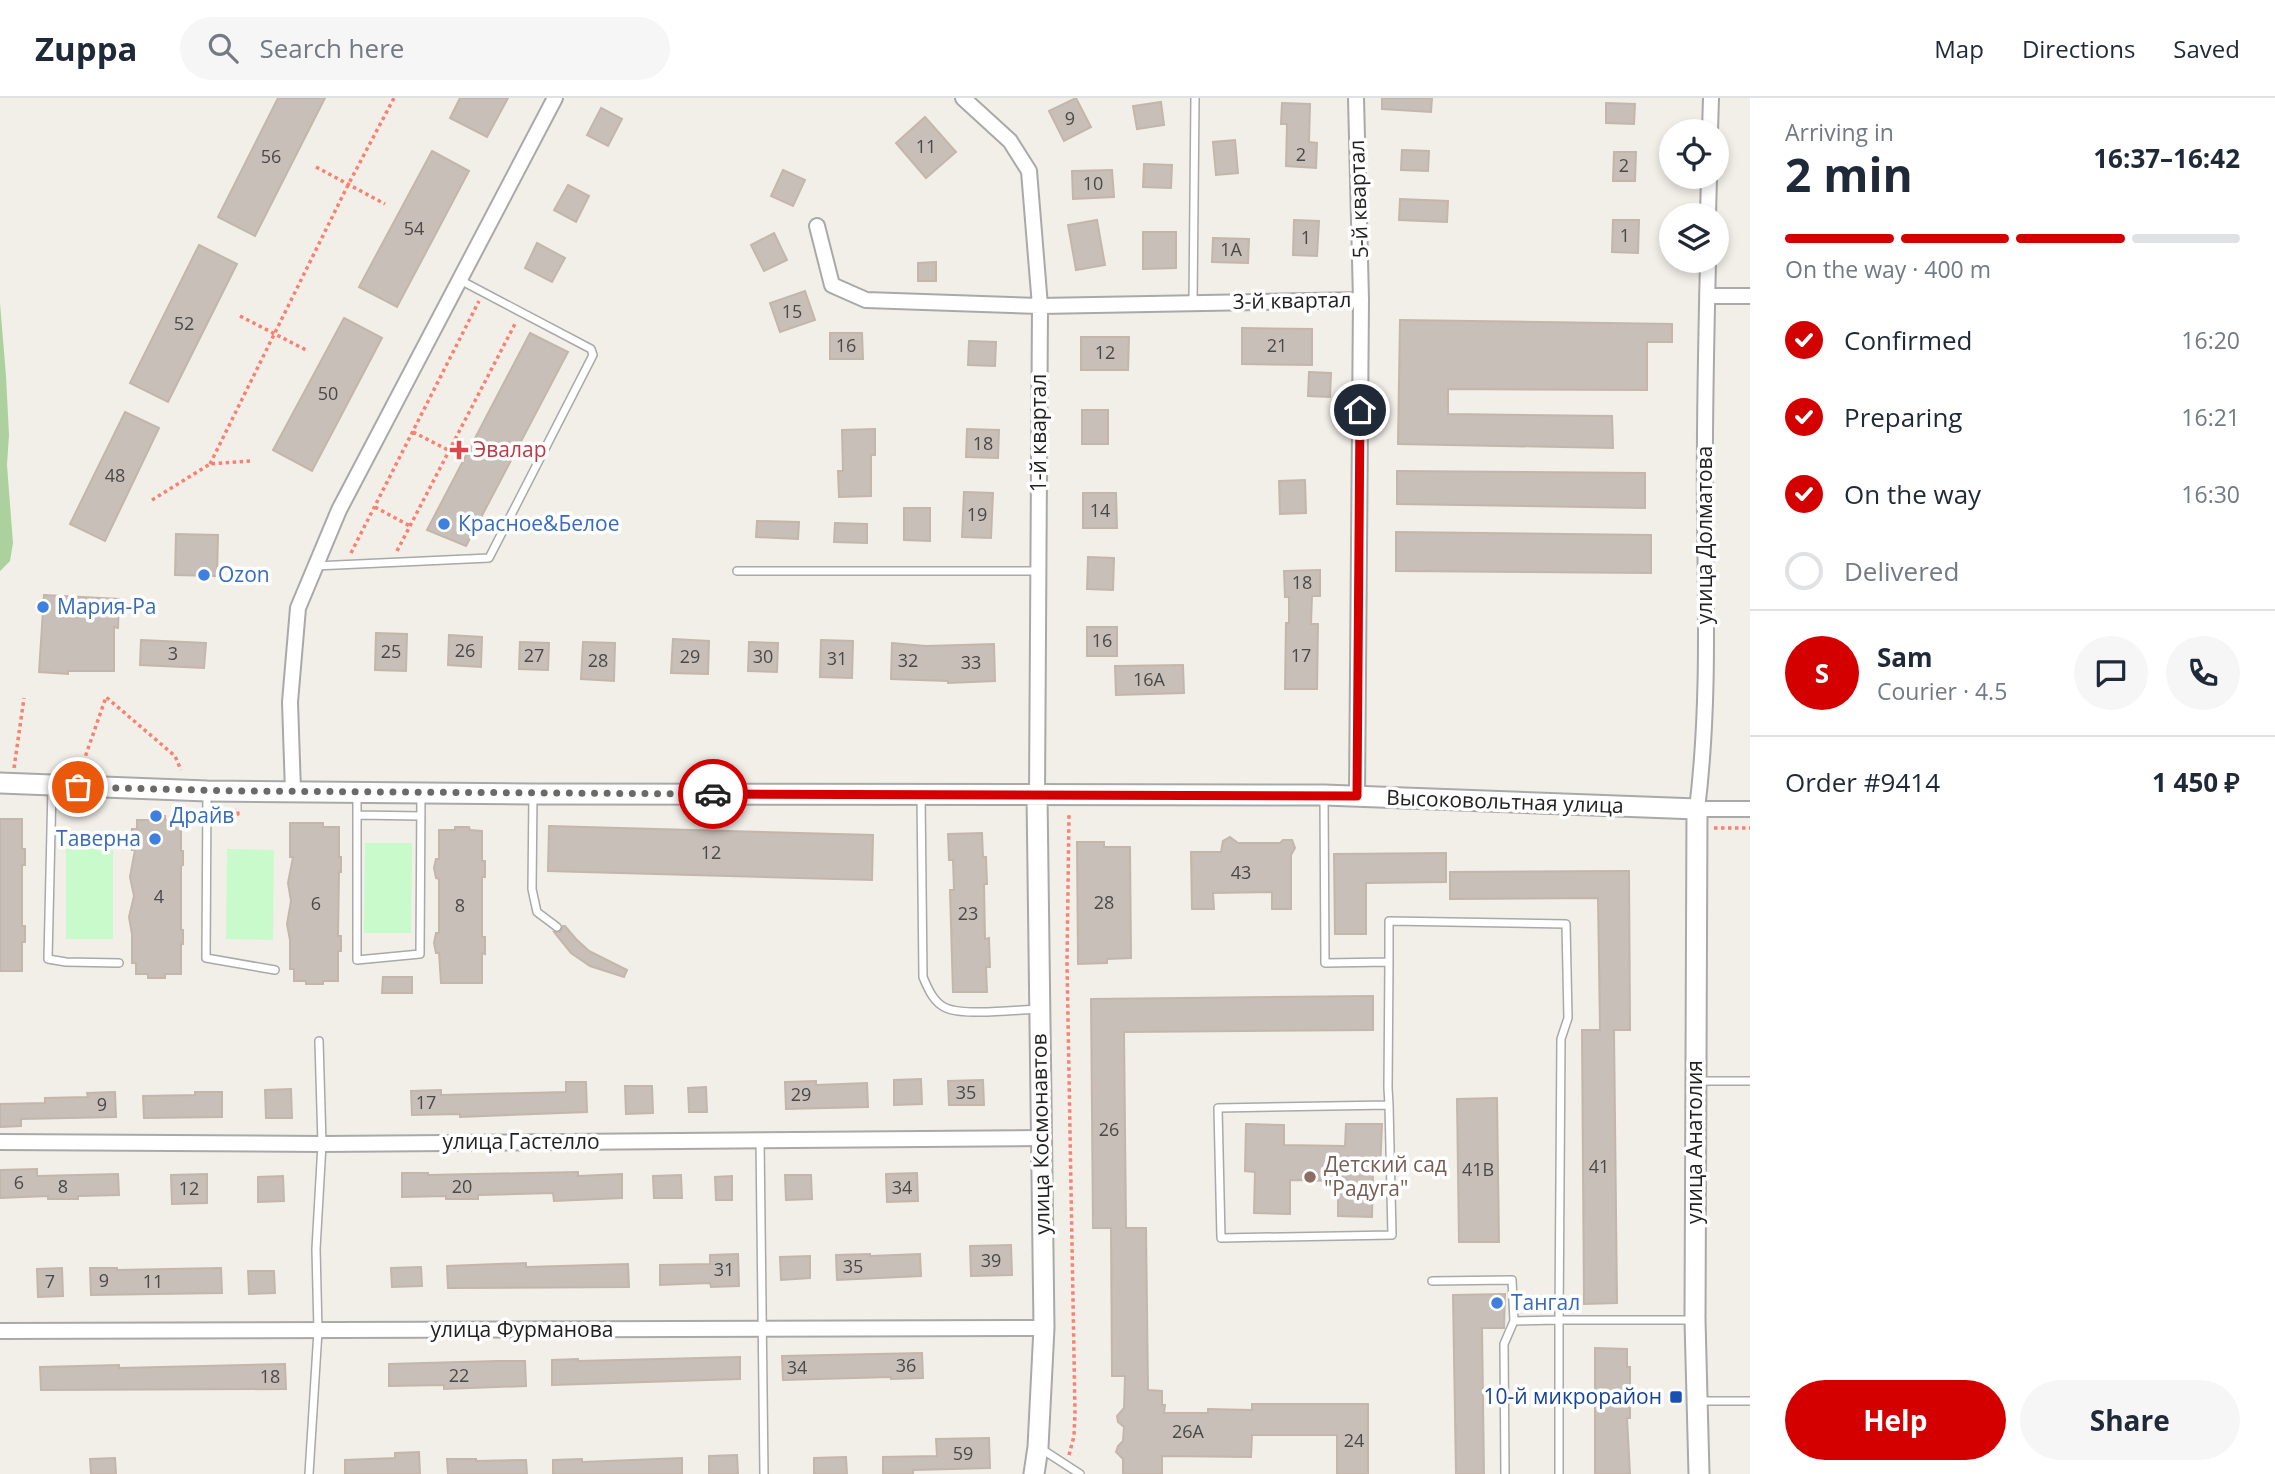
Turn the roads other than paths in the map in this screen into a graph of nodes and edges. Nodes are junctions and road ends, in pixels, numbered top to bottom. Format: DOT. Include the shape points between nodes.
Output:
graph roads {
  1 [pos="555,98"];
  2 [pos="963,98"];
  3 [pos="1195,98"];
  4 [pos="1356,98"];
  5 [pos="1711,98"];
  6 [pos="1710,119"];
  7 [pos="817,226"];
  8 [pos="1707,273"];
  9 [pos="459,280"];
  10 [pos="1707,296"];
  11 [pos="1750,296"];
  12 [pos="1361,300"];
  13 [pos="1193,303"];
  14 [pos="1040,306"];
  15 [pos="315,565"];
  16 [pos="737,571"];
  17 [pos="1038,571"];
  18 [pos="0,783"];
  19 [pos="52,787"];
  20 [pos="207,790"];
  21 [pos="293,791"];
  22 [pos="357,791"];
  23 [pos="421,791"];
  24 [pos="533,793"];
  25 [pos="921,794"];
  26 [pos="1037,794"];
  27 [pos="1324,796"];
  28 [pos="1357,796"];
  29 [pos="1750,809"];
  30 [pos="357,816"];
  31 [pos="421,816"];
  32 [pos="1696,818"];
  33 [pos="558,927"];
  34 [pos="1389,962"];
  35 [pos="119,963"];
  36 [pos="275,970"];
  37 [pos="1040,1009"];
  38 [pos="319,1041"];
  39 [pos="1695,1080"];
  40 [pos="1750,1081"];
  41 [pos="1389,1105"];
  42 [pos="1041,1138"];
  43 [pos="760,1140"];
  44 [pos="0,1142"];
  45 [pos="321,1144"];
  46 [pos="1432,1280"];
  47 [pos="1695,1320"];
  48 [pos="1514,1321"];
  49 [pos="1559,1321"];
  50 [pos="1044,1328"];
  51 [pos="761,1329"];
  52 [pos="0,1331"];
  53 [pos="318,1331"];
  54 [pos="1697,1401"];
  55 [pos="1750,1401"];
  56 [pos="1038,1447"];
  57 [pos="309,1474"];
  58 [pos="764,1474"];
  59 [pos="1034,1474"];
  60 [pos="1080,1474"];
  61 [pos="1505,1474"];
  62 [pos="1559,1474"];
  63 [pos="1699,1474"];
  1 -- 9 [label="street"];
  2 -- 14 [label="street, 1-й квартал" via="1010,141 1029,171"];
  3 -- 13 [label="lane"];
  4 -- 12 [label="street, 5-й квартал"];
  5 -- 6 [label="street"];
  7 -- 14 [label="street, 3-й квартал" via="832,285 866,300"];
  8 -- 10 [label="street, улица Долматова"];
  9 -- 15 [label="street"];
  9 -- 15 [label="lane" via="591,349 593,355 489,558"];
  10 -- 11 [label="street"];
  10 -- 32 [label="street, улица Долматова" via="1707,582"];
  12 -- 13 [label="street, 3-й квартал"];
  12 -- 28 [label="street, 3-й квартал"];
  13 -- 14 [label="street, 3-й квартал"];
  14 -- 17 [label="street, 1-й квартал"];
  15 -- 21 [label="street" via="298,608 290,702"];
  16 -- 17 [label="lane"];
  17 -- 26 [label="street, 1-й квартал"];
  18 -- 19 [label="street, Высоковольтная улица"];
  19 -- 20 [label="street, Высоковольтная улица"];
  19 -- 35 [label="lane" via="48,959"];
  20 -- 21 [label="street, Высоковольтная улица"];
  20 -- 36 [label="lane" via="206,958"];
  21 -- 22 [label="street, Высоковольтная улица"];
  22 -- 23 [label="street, Высоковольтная улица"];
  22 -- 30 [label="lane"];
  23 -- 24 [label="street, Высоковольтная улица"];
  23 -- 31 [label="lane"];
  24 -- 25 [label="street, Высоковольтная улица"];
  24 -- 33 [label="lane" via="532,888 537,912"];
  25 -- 26 [label="street, Высоковольтная улица"];
  25 -- 37 [label="lane" via="922,978 930,994 946,1008 966,1011"];
  26 -- 27 [label="street, Высоковольтная улица"];
  26 -- 37 [label="street, улица Космонавтов"];
  27 -- 28 [label="street, Высоковольтная улица"];
  27 -- 34 [label="lane" via="1325,963"];
  28 -- 32 [label="street, Высоковольтная улица"];
  29 -- 32 [label="street, Высоковольтная улица"];
  30 -- 31 [label="lane"];
  30 -- 31 [label="lane" via="358,960 420,954"];
  32 -- 39 [label="street, улица Анатолия"];
  34 -- 41 [label="lane"];
  34 -- 49 [label="lane" via="1389,922 1566,924 1568,1018 1561,1039"];
  37 -- 42 [label="street, улица Космонавтов"];
  38 -- 45 [label="lane"];
  39 -- 40 [label="lane"];
  39 -- 47 [label="street, улица Анатолия"];
  41 -- 41 [label="lane" via="1392,1235 1221,1238 1218,1108"];
  42 -- 43 [label="street, улица Гастелло"];
  42 -- 50 [label="street, улица Космонавтов"];
  43 -- 45 [label="street, улица Гастелло"];
  43 -- 51 [label="lane"];
  44 -- 45 [label="street, улица Гастелло"];
  45 -- 53 [label="lane"];
  46 -- 48 [label="lane" via="1512,1280"];
  47 -- 49 [label="lane"];
  47 -- 54 [label="street, улица Анатолия"];
  48 -- 49 [label="lane"];
  48 -- 61 [label="lane" via="1504,1345"];
  49 -- 62 [label="lane"];
  50 -- 51 [label="street, улица Фурманова"];
  50 -- 56 [label="street, улица Космонавтов"];
  51 -- 53 [label="street, улица Фурманова"];
  51 -- 58 [label="lane"];
  52 -- 53 [label="street, улица Фурманова"];
  53 -- 57 [label="lane"];
  54 -- 55 [label="lane"];
  54 -- 63 [label="street, улица Анатолия"];
  56 -- 59 [label="street, улица Космонавтов"];
  56 -- 60 [label="lane"];
}
